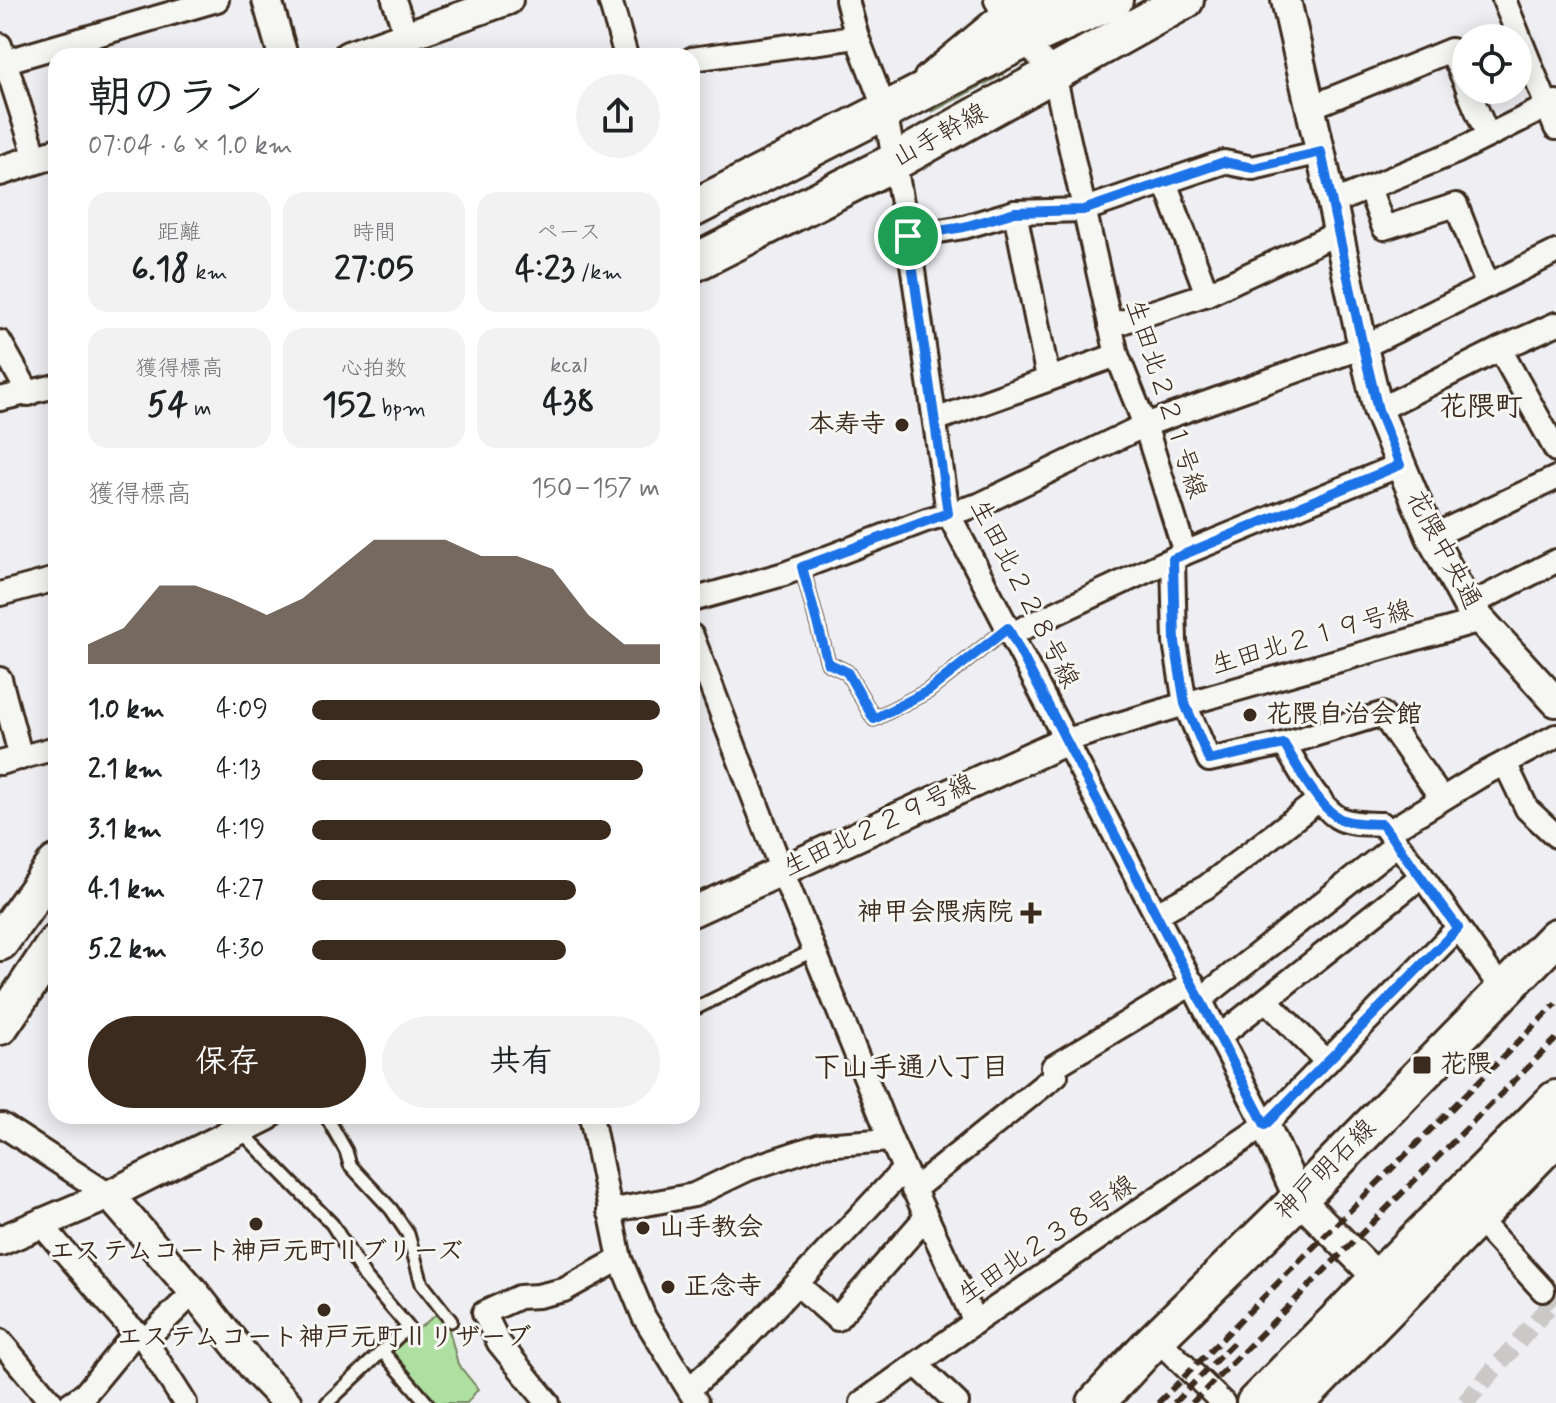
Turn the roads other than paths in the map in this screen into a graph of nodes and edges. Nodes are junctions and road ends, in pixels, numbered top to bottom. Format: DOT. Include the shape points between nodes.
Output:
graph roads {
  1 [pos="217,0"];
  2 [pos="267,0"];
  3 [pos="394,0"];
  4 [pos="508,0"];
  5 [pos="610,0"];
  6 [pos="847,0"];
  7 [pos="1055,0"];
  8 [pos="1114,0"];
  9 [pos="1185,0"];
  10 [pos="1286,0"];
  11 [pos="1504,0"];
  12 [pos="1012,16"];
  13 [pos="407,37"];
  14 [pos="857,37"];
  15 [pos="281,48"];
  16 [pos="373,48"];
  17 [pos="624,48"];
  18 [pos="1452,52"];
  19 [pos="2,57"];
  20 [pos="700,58"];
  21 [pos="1054,74"];
  22 [pos="1474,104"];
  23 [pos="1552,104"];
  24 [pos="1311,107"];
  25 [pos="885,110"];
  26 [pos="1556,128"];
  27 [pos="1488,136"];
  28 [pos="1321,152"];
  29 [pos="46,155"];
  30 [pos="894,162"];
  31 [pos="0,171"];
  32 [pos="1165,182"];
  33 [pos="1369,188"];
  34 [pos="1332,203"];
  35 [pos="700,205"];
  36 [pos="1083,210"];
  37 [pos="1015,212"];
  38 [pos="1338,233"];
  39 [pos="908,236"];
  40 [pos="1556,252"];
  41 [pos="700,260"];
  42 [pos="1488,286"];
  43 [pos="1207,294"];
  44 [pos="1556,324"];
  45 [pos="1110,326"];
  46 [pos="0,342"];
  47 [pos="1363,347"];
  48 [pos="1500,349"];
  49 [pos="1117,355"];
  50 [pos="1048,378"];
  51 [pos="48,388"];
  52 [pos="29,394"];
  53 [pos="0,399"];
  54 [pos="1378,410"];
  55 [pos="935,420"];
  56 [pos="1145,425"];
  57 [pos="1556,450"];
  58 [pos="1400,465"];
  59 [pos="1556,478"];
  60 [pos="948,513"];
  61 [pos="1431,537"];
  62 [pos="1179,556"];
  63 [pos="1556,561"];
  64 [pos="802,567"];
  65 [pos="48,581"];
  66 [pos="0,594"];
  67 [pos="700,598"];
  68 [pos="1475,613"];
  69 [pos="1010,631"];
  70 [pos="700,657"];
  71 [pos="0,679"];
  72 [pos="1556,702"];
  73 [pos="1185,704"];
  74 [pos="1556,736"];
  75 [pos="1067,740"];
  76 [pos="1284,744"];
  77 [pos="48,750"];
  78 [pos="10,761"];
  79 [pos="1505,763"];
  80 [pos="1320,799"];
  81 [pos="1442,799"];
  82 [pos="1556,836"];
  83 [pos="1393,838"];
  84 [pos="782,871"];
  85 [pos="48,875"];
  86 [pos="1422,876"];
  87 [pos="700,908"];
  88 [pos="1157,914"];
  89 [pos="1458,928"];
  90 [pos="1556,937"];
  91 [pos="0,942"];
  92 [pos="814,950"];
  93 [pos="48,955"];
  94 [pos="1197,991"];
  95 [pos="1503,991"];
  96 [pos="1266,1000"];
  97 [pos="700,1006"];
  98 [pos="0,1026"];
  99 [pos="1220,1036"];
  100 [pos="1327,1062"];
  101 [pos="1556,1099"];
  102 [pos="250,1124"];
  103 [pos="331,1124"];
  104 [pos="593,1124"];
  105 [pos="2,1125"];
  106 [pos="1265,1125"];
  107 [pos="240,1129"];
  108 [pos="1556,1137"];
  109 [pos="891,1140"];
  110 [pos="908,1180"];
  111 [pos="109,1195"];
  112 [pos="1299,1199"];
  113 [pos="609,1211"];
  114 [pos="926,1217"];
  115 [pos="1476,1217"];
  116 [pos="40,1223"];
  117 [pos="0,1241"];
  118 [pos="620,1259"];
  119 [pos="1379,1279"];
  120 [pos="797,1284"];
  121 [pos="1543,1290"];
  122 [pos="194,1292"];
  123 [pos="451,1321"];
  124 [pos="975,1322"];
  125 [pos="141,1336"];
  126 [pos="1157,1339"];
  127 [pos="0,1341"];
  128 [pos="382,1351"];
  129 [pos="916,1364"];
  130 [pos="692,1398"];
  131 [pos="52,1403"];
  132 [pos="71,1403"];
  133 [pos="185,1403"];
  134 [pos="287,1403"];
  135 [pos="327,1403"];
  136 [pos="427,1403"];
  137 [pos="548,1403"];
  138 [pos="862,1403"];
  139 [pos="957,1403"];
  140 [pos="1096,1403"];
  141 [pos="1223,1403"];
  142 [pos="1255,1403"];
  143 [pos="1296,1403"];
  1 -- 19 [label="street"];
  2 -- 15 [label="street"];
  3 -- 13 [label="street"];
  4 -- 13 [label="street"];
  5 -- 17 [label="street"];
  6 -- 14 [label="street, 生田北２２８号線"];
  7 -- 12 [label="street"];
  8 -- 12 [label="main road, 山手幹線"];
  9 -- 21 [label="main road, 山手幹線"];
  10 -- 24 [label="street, 花隈中央通"];
  11 -- 23 [label="street"];
  12 -- 21 [label="street"];
  12 -- 25 [label="main road, 山手幹線"];
  13 -- 16 [label="street"];
  14 -- 20 [label="street"];
  14 -- 25 [label="street, 生田北２２８号線"];
  18 -- 24 [label="street"];
  19 -- 29 [label="street"];
  21 -- 30 [label="main road, 山手幹線"];
  21 -- 36 [label="street, 生田北２２１号線"];
  22 -- 27 [label="street"];
  23 -- 26 [label="street"];
  23 -- 27 [label="street"];
  24 -- 28 [label="street, 花隈中央通"];
  25 -- 30 [label="street, 生田北２２８号線"];
  25 -- 35 [label="main road, 山手幹線"];
  27 -- 33 [label="street"];
  28 -- 32 [label="street" via="1253,168 1224,162"];
  28 -- 34 [label="street, 花隈中央通"];
  29 -- 31 [label="street"];
  30 -- 39 [label="street, 生田北２２８号線"];
  30 -- 41 [label="main road, 山手幹線"];
  32 -- 36 [label="street"];
  32 -- 43 [label="street"];
  33 -- 34 [label="street"];
  33 -- 42 [label="street" via="1384,228 1456,205"];
  34 -- 38 [label="street, 花隈中央通"];
  36 -- 37 [label="street"];
  36 -- 45 [label="street, 生田北２２１号線"];
  37 -- 39 [label="street"];
  37 -- 50 [label="street"];
  38 -- 43 [label="street"];
  38 -- 47 [label="street, 花隈中央通"];
  39 -- 55 [label="street, 生田北２２８号線"];
  40 -- 42 [label="street"];
  42 -- 47 [label="street"];
  43 -- 45 [label="street"];
  44 -- 48 [label="street"];
  45 -- 49 [label="street, 生田北２２１号線"];
  46 -- 52 [label="street"];
  47 -- 54 [label="street, 花隈中央通"];
  47 -- 56 [label="street"];
  48 -- 54 [label="street"];
  48 -- 57 [label="street"];
  49 -- 50 [label="street"];
  49 -- 56 [label="street, 生田北２２１号線"];
  50 -- 55 [label="street"];
  51 -- 52 [label="street"];
  52 -- 53 [label="street"];
  54 -- 58 [label="street, 花隈中央通"];
  55 -- 60 [label="street, 生田北２２８号線"];
  56 -- 60 [label="street" via="979,505"];
  56 -- 62 [label="street, 生田北２２１号線"];
  58 -- 61 [label="street, 花隈中央通"];
  58 -- 62 [label="street"];
  59 -- 61 [label="street"];
  60 -- 64 [label="street"];
  60 -- 69 [label="street, 生田北２２８号線"];
  61 -- 68 [label="street, 花隈中央通"];
  62 -- 69 [label="street"];
  62 -- 73 [label="street, 生田北２２１号線" via="1175,642"];
  63 -- 68 [label="street, 生田北２１９号線"];
  64 -- 67 [label="street"];
  64 -- 69 [label="lane" via="828,663 847,672 874,719 928,691"];
  65 -- 66 [label="street"];
  68 -- 72 [label="street, 花隈中央通"];
  68 -- 73 [label="street, 生田北２１９号線"];
  69 -- 75 [label="street, 生田北２２８号線"];
  70 -- 84 [label="street"];
  71 -- 78 [label="street"];
  73 -- 75 [label="street, 生田北２１９号線"];
  73 -- 76 [label="street, 生田北２２１号線" via="1209,760"];
  74 -- 79 [label="street"];
  75 -- 84 [label="street, 生田北２２９号線"];
  75 -- 88 [label="street, 生田北２２８号線"];
  76 -- 80 [label="street"];
  76 -- 81 [label="street" via="1382,714"];
  77 -- 78 [label="street"];
  79 -- 81 [label="street"];
  79 -- 82 [label="street" via="1527,809"];
  80 -- 83 [label="street" via="1338,817 1382,824"];
  80 -- 88 [label="street" via="1206,887"];
  81 -- 83 [label="street"];
  83 -- 86 [label="street"];
  83 -- 94 [label="street"];
  84 -- 87 [label="street, 生田北２２９号線"];
  84 -- 92 [label="street"];
  85 -- 91 [label="main road"];
  86 -- 89 [label="street"];
  86 -- 96 [label="street"];
  88 -- 94 [label="street, 生田北２２８号線"];
  89 -- 95 [label="street"];
  89 -- 100 [label="street, 生田北２３８号線"];
  90 -- 95 [label="main road, 神戸明石線"];
  92 -- 97 [label="lane"];
  92 -- 109 [label="street"];
  93 -- 98 [label="main road"];
  94 -- 99 [label="street, 生田北２２８号線"];
  94 -- 110 [label="street" via="1053,1067 1056,1075"];
  95 -- 112 [label="main road, 神戸明石線"];
  96 -- 99 [label="street"];
  96 -- 100 [label="street"];
  99 -- 106 [label="street, 生田北２２８号線"];
  100 -- 106 [label="street, 生田北２３８号線"];
  101 -- 119 [label="main road"];
  102 -- 107 [label="street"];
  103 -- 123 [label="lane" via="350,1165 408,1234 422,1284"];
  104 -- 113 [label="street"];
  105 -- 111 [label="street"];
  106 -- 112 [label="street"];
  106 -- 124 [label="street, 生田北２３８号線"];
  107 -- 111 [label="street"];
  107 -- 128 [label="lane" via="332,1224 365,1277 408,1327"];
  108 -- 115 [label="main road"];
  109 -- 110 [label="street"];
  109 -- 113 [label="street" via="821,1145 748,1169 694,1195"];
  110 -- 114 [label="street"];
  110 -- 120 [label="street"];
  111 -- 116 [label="street"];
  111 -- 122 [label="street"];
  112 -- 119 [label="street"];
  112 -- 126 [label="main road, 神戸明石線"];
  113 -- 118 [label="street"];
  114 -- 120 [label="street" via="837,1319"];
  114 -- 124 [label="street"];
  115 -- 121 [label="street"];
  115 -- 143 [label="main road"];
  116 -- 117 [label="street"];
  116 -- 125 [label="street"];
  118 -- 130 [label="street" via="644,1317"];
  118 -- 137 [label="street" via="564,1290 519,1297 484,1313 499,1343"];
  119 -- 142 [label="main road"];
  120 -- 130 [label="street"];
  122 -- 125 [label="street"];
  122 -- 134 [label="street"];
  124 -- 129 [label="street, 生田北２３８号線"];
  125 -- 132 [label="street"];
  125 -- 133 [label="street"];
  126 -- 140 [label="main road, 神戸明石線"];
  126 -- 141 [label="street"];
  127 -- 131 [label="street"];
  128 -- 135 [label="lane"];
  128 -- 136 [label="lane"];
  129 -- 138 [label="street, 生田北２３８号線"];
  129 -- 139 [label="street"];
}
